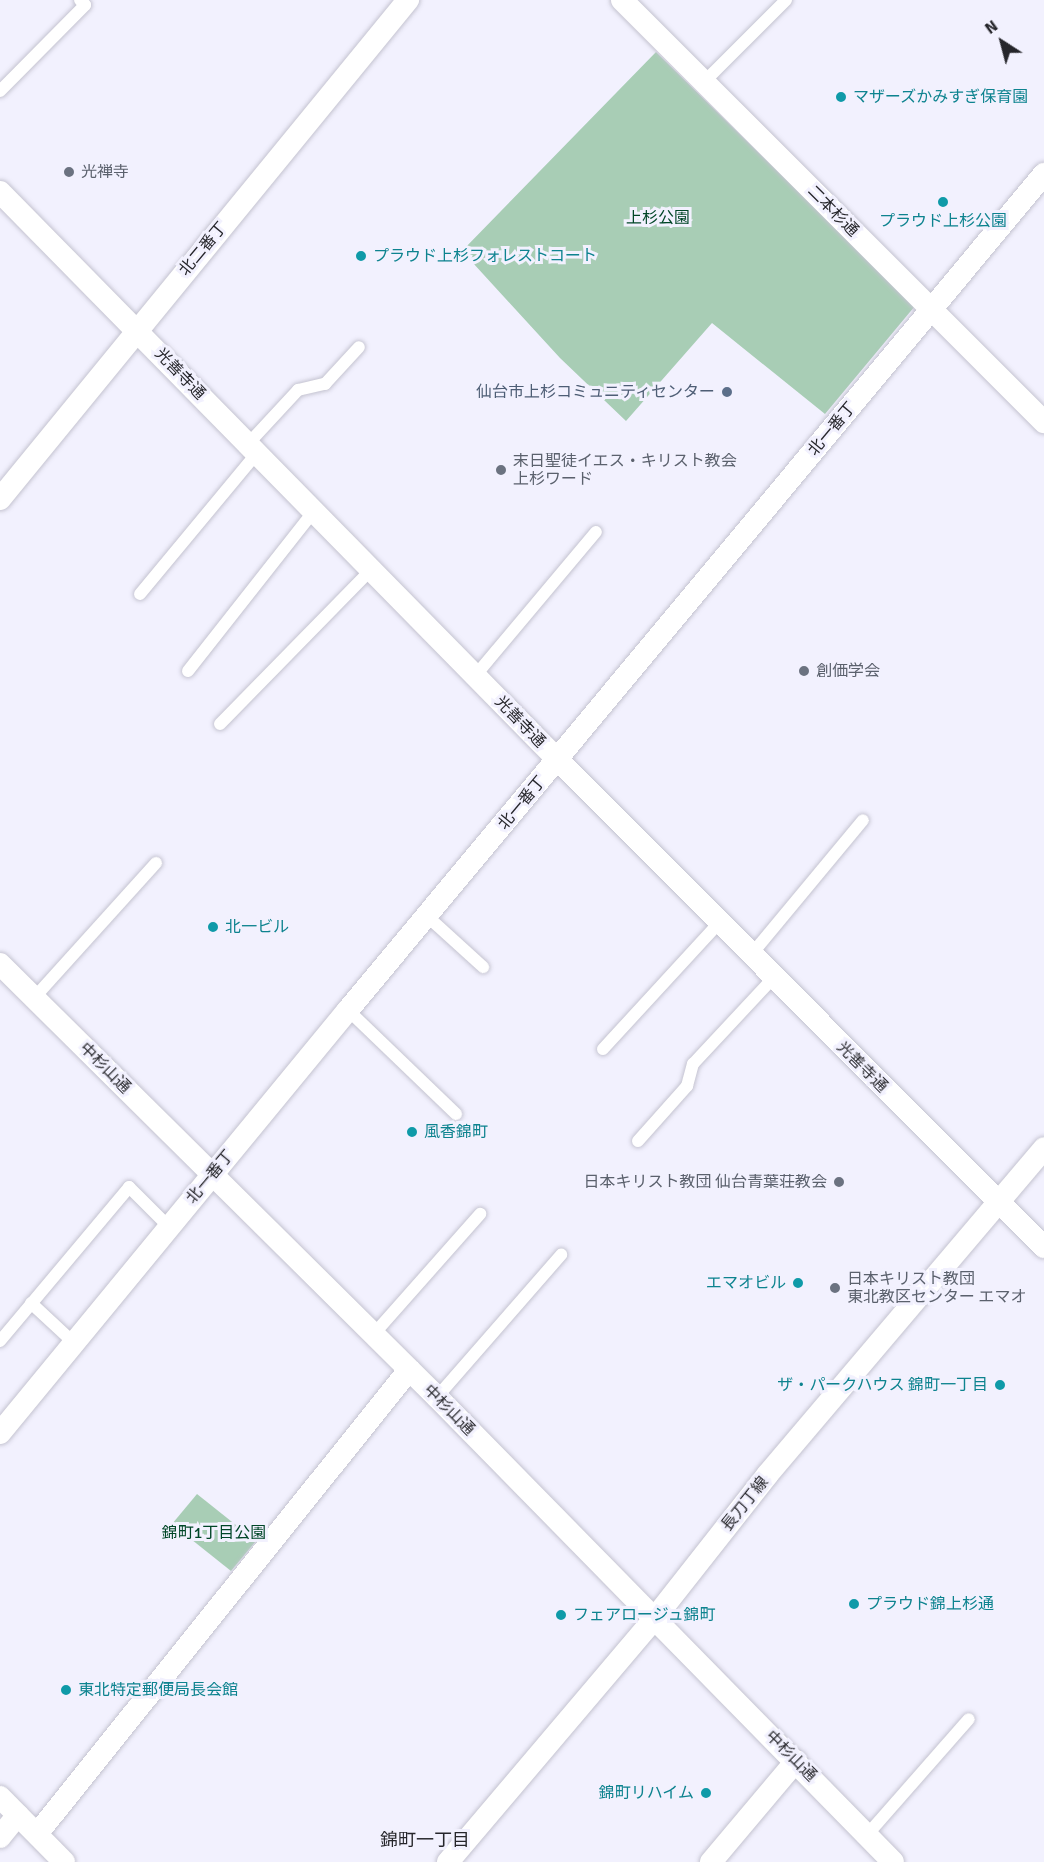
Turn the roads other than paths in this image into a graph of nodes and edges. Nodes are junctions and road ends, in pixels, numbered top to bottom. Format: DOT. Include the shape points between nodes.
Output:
graph roads {
  1 [pos="80,0"];
  2 [pos="408,0"];
  3 [pos="622,0"];
  4 [pos="786,0"];
  5 [pos="704,82"];
  6 [pos="0,91"];
  7 [pos="1044,174"];
  8 [pos="0,192"];
  9 [pos="931,310"];
  10 [pos="137,330"];
  11 [pos="359,347"];
  12 [pos="1044,422"];
  13 [pos="253,449"];
  14 [pos="0,499"];
  15 [pos="314,511"];
  16 [pos="596,532"];
  17 [pos="371,570"];
  18 [pos="140,594"];
  19 [pos="188,671"];
  20 [pos="475,676"];
  21 [pos="220,724"];
  22 [pos="558,760"];
  23 [pos="863,820"];
  24 [pos="156,863"];
  25 [pos="427,916"];
  26 [pos="719,922"];
  27 [pos="751,955"];
  28 [pos="0,964"];
  29 [pos="483,967"];
  30 [pos="774,977"];
  31 [pos="34,998"];
  32 [pos="348,1010"];
  33 [pos="603,1049"];
  34 [pos="456,1114"];
  35 [pos="638,1141"];
  36 [pos="1044,1148"];
  37 [pos="213,1174"];
  38 [pos="999,1202"];
  39 [pos="480,1214"];
  40 [pos="170,1227"];
  41 [pos="1044,1247"];
  42 [pos="561,1255"];
  43 [pos="31,1303"];
  44 [pos="373,1335"];
  45 [pos="0,1341"];
  46 [pos="74,1344"];
  47 [pos="409,1370"];
  48 [pos="437,1397"];
  49 [pos="0,1433"];
  50 [pos="654,1619"];
  51 [pos="969,1719"];
  52 [pos="796,1761"];
  53 [pos="0,1797"];
  54 [pos="18,1815"];
  55 [pos="37,1834"];
  56 [pos="867,1835"];
  57 [pos="0,1837"];
  58 [pos="64,1862"];
  59 [pos="448,1862"];
  60 [pos="711,1862"];
  61 [pos="893,1862"];
  1 -- 6 [label="lane" via="85,5"];
  2 -- 10 [label="street, 北二番丁"];
  3 -- 5 [label="street, 二本杉通"];
  4 -- 5 [label="lane"];
  5 -- 9 [label="street, 二本杉通"];
  7 -- 9 [label="street, 北一番丁"];
  8 -- 10 [label="street, 光善寺通"];
  9 -- 12 [label="street, 二本杉通"];
  9 -- 22 [label="street, 北一番丁"];
  10 -- 13 [label="street, 光善寺通"];
  10 -- 14 [label="street, 北二番丁"];
  11 -- 13 [label="lane" via="325,384 298,390"];
  13 -- 15 [label="street, 光善寺通"];
  13 -- 18 [label="lane"];
  15 -- 17 [label="street, 光善寺通"];
  15 -- 19 [label="lane"];
  16 -- 20 [label="lane"];
  17 -- 20 [label="street, 光善寺通"];
  17 -- 21 [label="lane"];
  20 -- 22 [label="street, 光善寺通"];
  22 -- 25 [label="street, 北一番丁"];
  22 -- 26 [label="street, 光善寺通"];
  23 -- 27 [label="lane"];
  24 -- 31 [label="lane"];
  25 -- 29 [label="lane"];
  25 -- 32 [label="street, 北一番丁"];
  26 -- 27 [label="street, 光善寺通"];
  26 -- 33 [label="lane"];
  27 -- 30 [label="street, 光善寺通"];
  28 -- 31 [label="street, 中杉山通"];
  30 -- 35 [label="lane" via="693,1064 687,1086"];
  30 -- 38 [label="street, 光善寺通"];
  31 -- 37 [label="street, 中杉山通"];
  32 -- 34 [label="lane"];
  32 -- 37 [label="street, 北一番丁"];
  36 -- 38 [label="street, 長刀丁線"];
  37 -- 40 [label="street, 北一番丁"];
  37 -- 44 [label="street, 中杉山通"];
  38 -- 41 [label="street, 光善寺通"];
  38 -- 50 [label="street, 長刀丁線" via="760,1483"];
  39 -- 44 [label="lane"];
  40 -- 43 [label="lane" via="129,1186"];
  40 -- 46 [label="street, 北一番丁"];
  42 -- 48 [label="lane"];
  43 -- 45 [label="lane"];
  43 -- 46 [label="lane"];
  44 -- 47 [label="street, 中杉山通"];
  46 -- 49 [label="street, 北一番丁"];
  47 -- 48 [label="street, 中杉山通"];
  47 -- 55 [label="street"];
  48 -- 50 [label="street, 中杉山通"];
  50 -- 52 [label="street, 中杉山通"];
  50 -- 59 [label="street, 長刀丁線"];
  51 -- 56 [label="lane"];
  52 -- 56 [label="street, 中杉山通"];
  52 -- 60 [label="street"];
  53 -- 54 [label="street"];
  54 -- 55 [label="street"];
  54 -- 57 [label="street"];
  55 -- 58 [label="street"];
  56 -- 61 [label="street, 中杉山通"];
}
